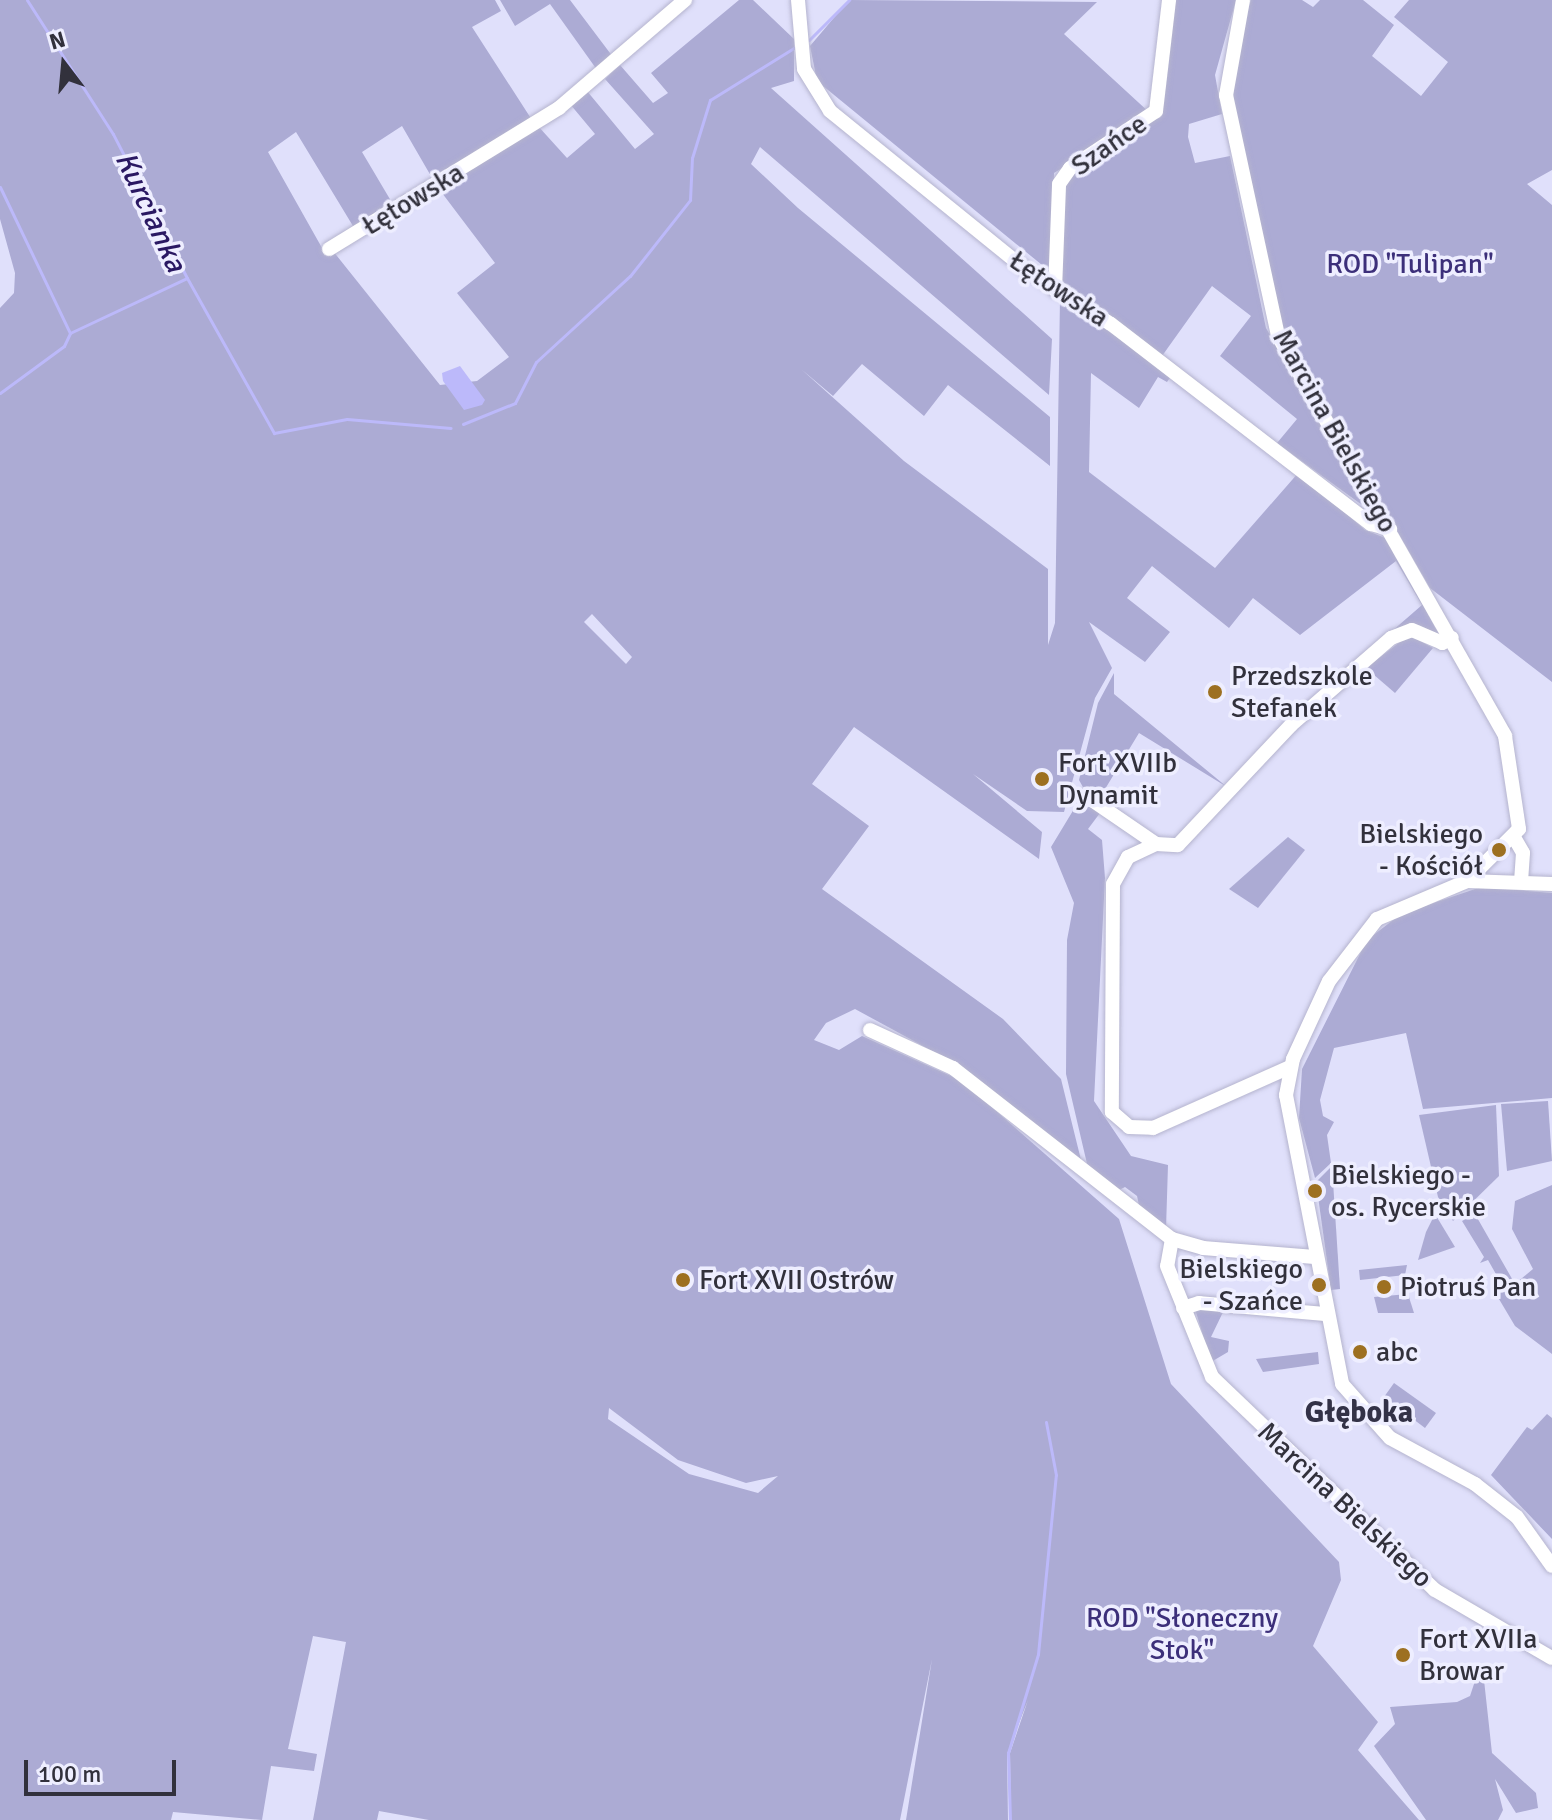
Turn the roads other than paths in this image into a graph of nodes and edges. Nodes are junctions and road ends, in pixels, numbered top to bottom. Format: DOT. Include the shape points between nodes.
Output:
graph roads {
  1 [pos="685,0"];
  2 [pos="798,0"];
  3 [pos="1169,0"];
  4 [pos="1243,0"];
  5 [pos="329,249"];
  6 [pos="1055,290"];
  7 [pos="1390,529"];
  8 [pos="1452,638"];
  9 [pos="1086,796"];
  10 [pos="1515,839"];
  11 [pos="1156,844"];
  12 [pos="1491,857"];
  13 [pos="1500,878"];
  14 [pos="1521,880"];
  15 [pos="1467,881"];
  16 [pos="1552,884"];
  17 [pos="870,1030"];
  18 [pos="1290,1067"];
  19 [pos="1172,1239"];
  20 [pos="1315,1257"];
  21 [pos="1183,1308"];
  22 [pos="1324,1314"];
  23 [pos="1552,1566"];
  24 [pos="1552,1658"];
  1 -- 5 [label="street, Łętowska" via="559,108"];
  2 -- 6 [label="street, Łętowska" via="810,88"];
  3 -- 6 [label="street, Szańce" via="1156,111 1070,168 1059,184"];
  4 -- 7 [label="street, Marcina Bielskiego" via="1226,95 1273,319"];
  6 -- 7 [label="street, Łętowska" via="1242,421 1371,524"];
  7 -- 8 [label="street, Marcina Bielskiego"];
  8 -- 10 [label="street, Marcina Bielskiego" via="1505,736"];
  8 -- 11 [label="street" via="1442,643 1412,630 1391,638 1291,725 1184,841"];
  9 -- 11 [label="street"];
  10 -- 12 [label="street"];
  10 -- 14 [label="street, Marcina Bielskiego" via="1523,853"];
  11 -- 18 [label="street" via="1128,857 1113,884 1109,1106 1129,1127 1153,1128 1264,1074"];
  12 -- 13 [label="street"];
  12 -- 15 [label="street"];
  13 -- 14 [label="street"];
  13 -- 15 [label="street"];
  14 -- 16 [label="street"];
  15 -- 18 [label="street" via="1417,896 1363,931 1329,981"];
  17 -- 19 [label="street" via="953,1068"];
  18 -- 20 [label="street" via="1287,1108"];
  19 -- 20 [label="street" via="1203,1248"];
  19 -- 21 [label="street, Marcina Bielskiego" via="1167,1266"];
  20 -- 22 [label="street"];
  21 -- 22 [label="street" via="1199,1303"];
  21 -- 24 [label="street, Marcina Bielskiego" via="1212,1377 1307,1475 1435,1590"];
  22 -- 23 [label="street" via="1335,1366 1364,1413 1405,1449 1490,1495"];
}
